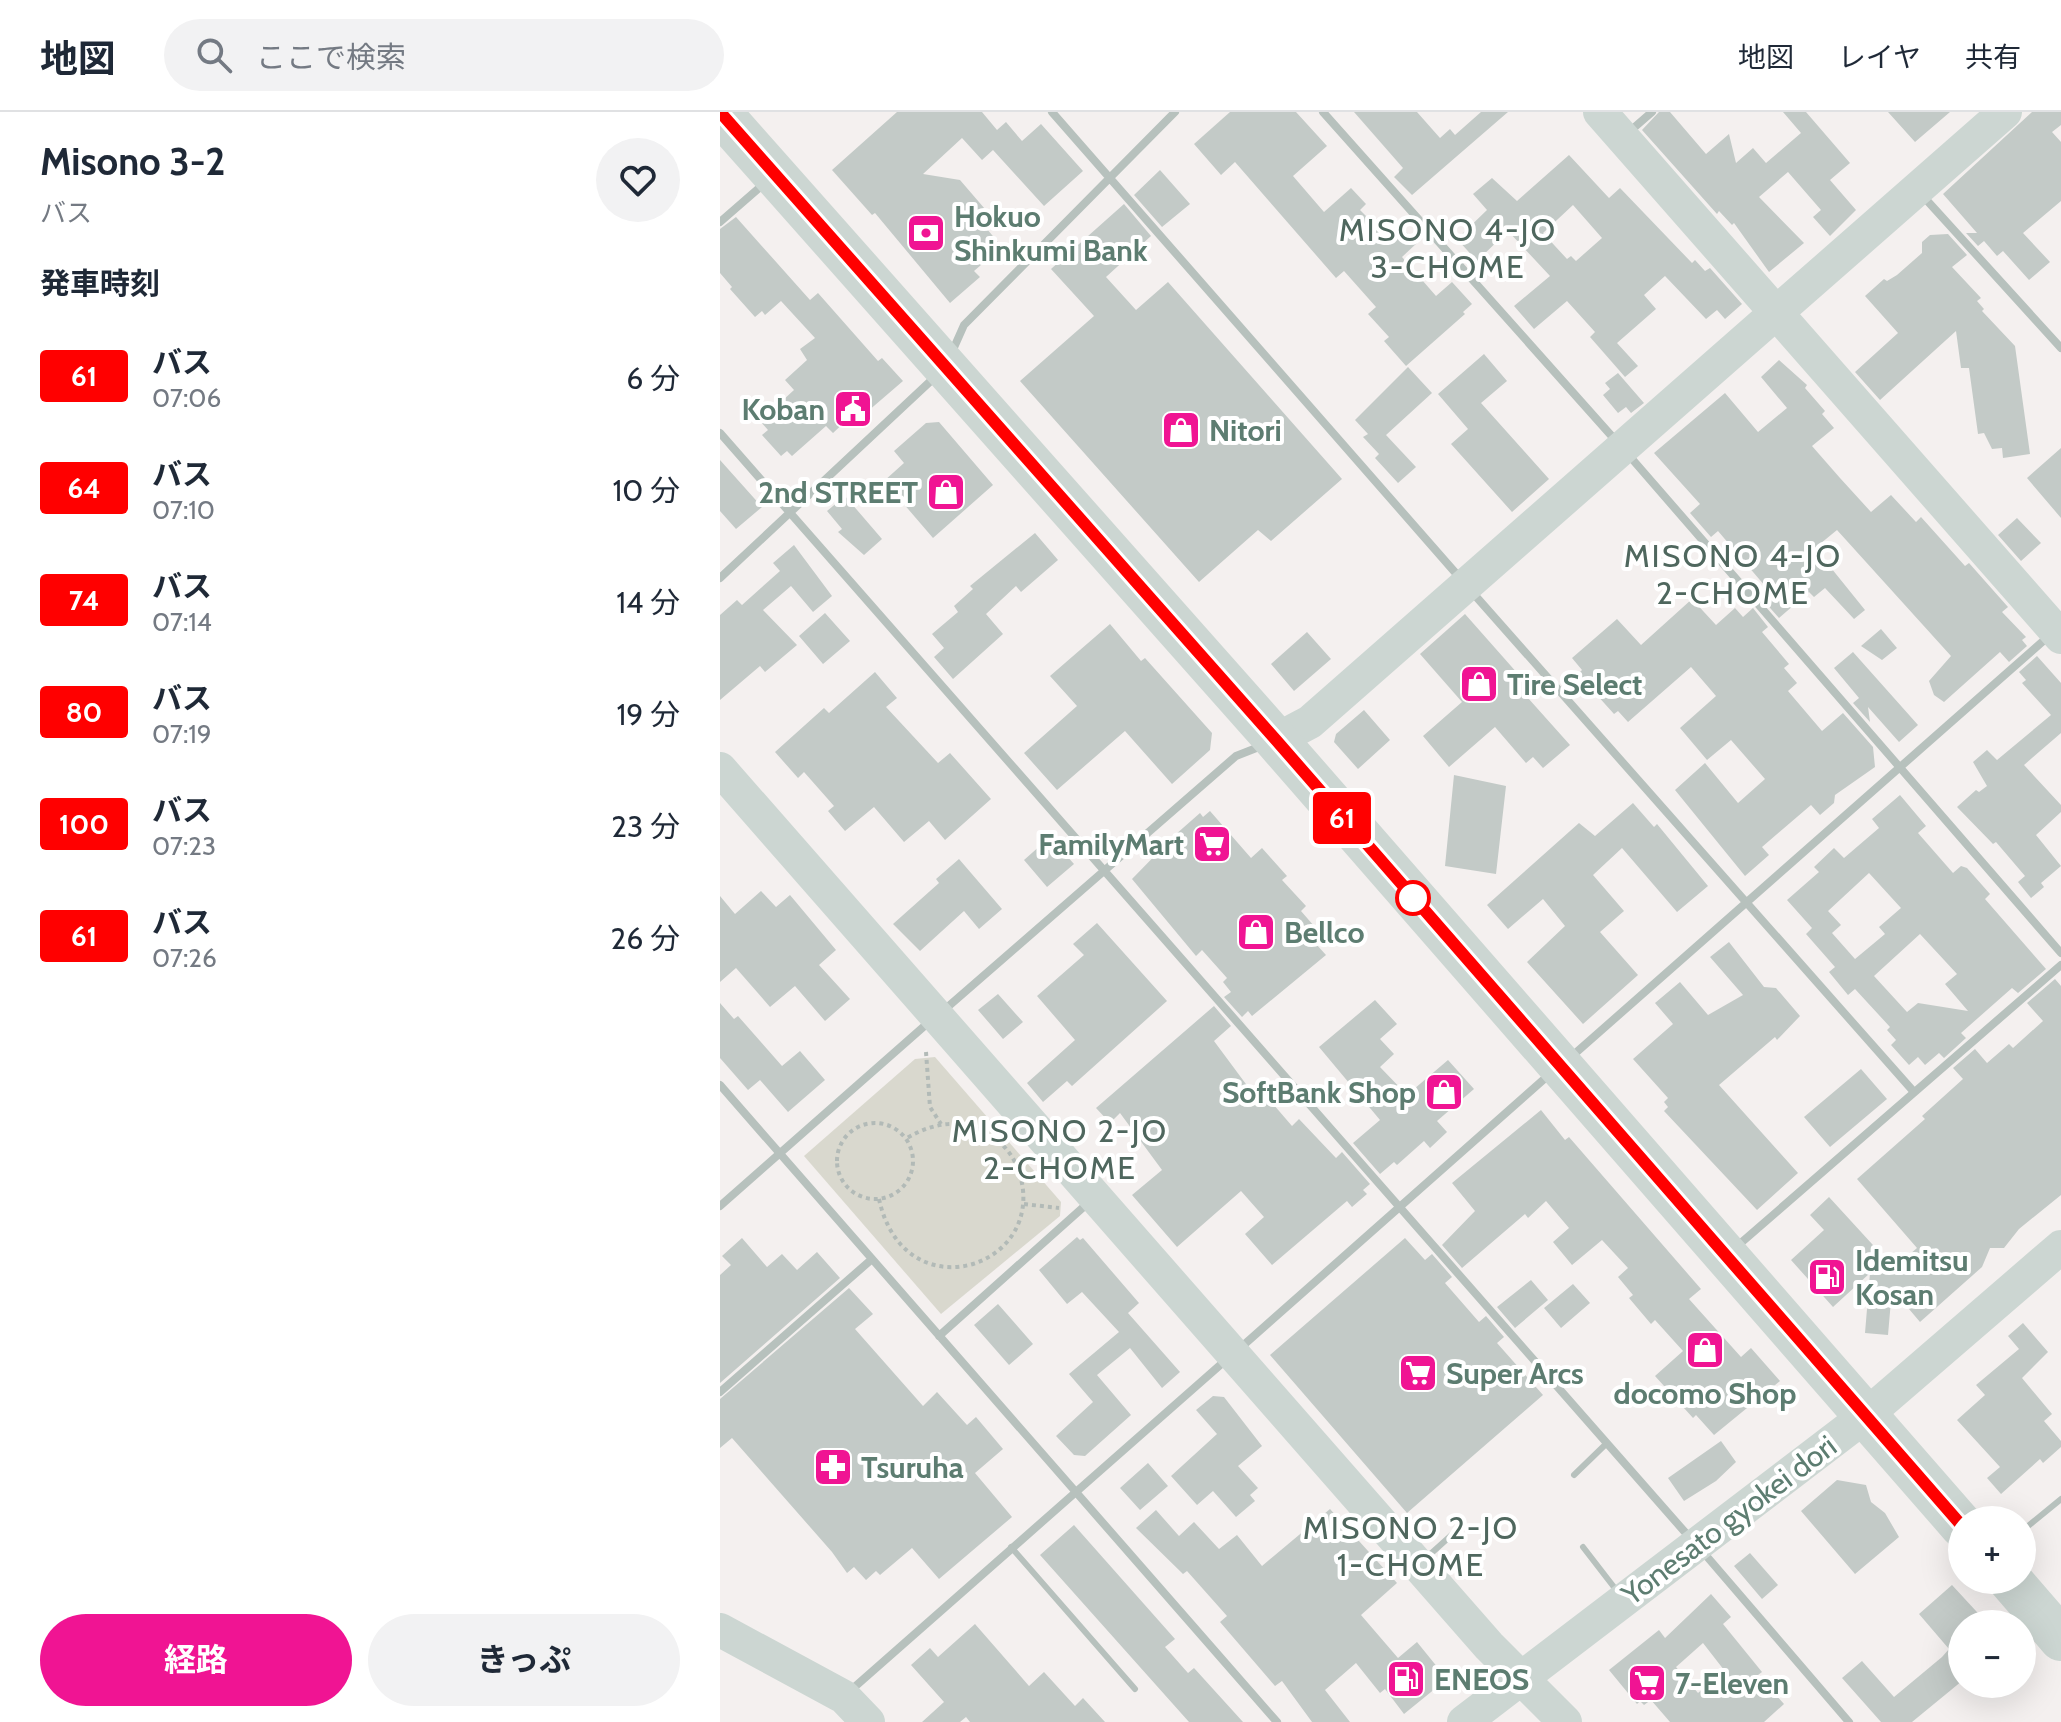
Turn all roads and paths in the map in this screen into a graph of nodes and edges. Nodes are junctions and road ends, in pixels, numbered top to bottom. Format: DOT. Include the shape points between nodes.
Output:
graph roads {
  1 [pos="1052,112"];
  2 [pos="1175,112"];
  3 [pos="1323,112"];
  4 [pos="1600,112"];
  5 [pos="1652,112"];
  6 [pos="2005,112"];
  7 [pos="720,113"];
  8 [pos="1623,138"];
  9 [pos="776,174"];
  10 [pos="1110,177"];
  11 [pos="1916,189"];
  12 [pos="720,222"];
  13 [pos="1777,312"];
  14 [pos="2061,348"];
  15 [pos="945,366"];
  16 [pos="720,433"];
  17 [pos="1623,449"];
  18 [pos="790,513"];
  19 [pos="720,578"];
  20 [pos="1467,585"];
  21 [pos="2059,631"];
  22 [pos="1276,740"];
  23 [pos="720,769"];
  24 [pos="1898,769"];
  25 [pos="1104,871"];
  26 [pos="1745,905"];
  27 [pos="2061,953"];
  28 [pos="2061,965"];
  29 [pos="936,1016"];
  30 [pos="926,1052"];
  31 [pos="1560,1066"];
  32 [pos="720,1085"];
  33 [pos="1914,1092"];
  34 [pos="941,1124"];
  35 [pos="907,1138"];
  36 [pos="780,1153"];
  37 [pos="879,1199"];
  38 [pos="1082,1200"];
  39 [pos="1024,1203"];
  40 [pos="720,1206"];
  41 [pos="1400,1207"];
  42 [pos="2061,1247"];
  43 [pos="1725,1256"];
  44 [pos="872,1259"];
  45 [pos="939,1336"];
  46 [pos="1233,1354"];
  47 [pos="720,1392"];
  48 [pos="1864,1417"];
  49 [pos="1607,1443"];
  50 [pos="1574,1475"];
  51 [pos="1075,1493"];
  52 [pos="2061,1499"];
  53 [pos="1948,1510"];
  54 [pos="2036,1520"];
  55 [pos="1456,1531"];
  56 [pos="1696,1545"];
  57 [pos="1011,1547"];
  58 [pos="1583,1547"];
  59 [pos="1418,1565"];
  60 [pos="2022,1594"];
  61 [pos="1624,1600"];
  62 [pos="720,1630"];
  63 [pos="2061,1639"];
  64 [pos="1523,1677"];
  65 [pos="1135,1689"];
  66 [pos="844,1697"];
  67 [pos="868,1722"];
  68 [pos="1277,1722"];
  69 [pos="1464,1722"];
  70 [pos="1565,1722"];
  71 [pos="1849,1722"];
  1 -- 10 [label="street"];
  2 -- 10 [label="street"];
  3 -- 17 [label="street"];
  4 -- 8 [label="street"];
  5 -- 8 [label="street"];
  6 -- 11 [label="street"];
  7 -- 9 [label="highway"];
  8 -- 13 [label="street"];
  9 -- 12 [label="street"];
  9 -- 15 [label="highway"];
  10 -- 15 [label="street" via="964,325"];
  10 -- 20 [label="street"];
  11 -- 13 [label="street"];
  11 -- 14 [label="street"];
  13 -- 17 [label="street"];
  13 -- 21 [label="street"];
  15 -- 18 [label="street"];
  15 -- 22 [label="highway"];
  16 -- 18 [label="street"];
  17 -- 20 [label="street"];
  17 -- 24 [label="street"];
  18 -- 19 [label="street"];
  18 -- 25 [label="street"];
  20 -- 22 [label="street" via="1310,722"];
  20 -- 26 [label="street"];
  21 -- 24 [label="street"];
  22 -- 25 [label="street" via="1236,756"];
  22 -- 31 [label="highway"];
  23 -- 29 [label="street"];
  24 -- 26 [label="street"];
  24 -- 27 [label="street"];
  25 -- 29 [label="street"];
  25 -- 41 [label="street"];
  26 -- 31 [label="street"];
  26 -- 33 [label="street"];
  28 -- 33 [label="street"];
  29 -- 36 [label="street"];
  29 -- 38 [label="street"];
  30 -- 34 [label="path" via="930,1107"];
  31 -- 41 [label="street"];
  31 -- 43 [label="highway"];
  32 -- 36 [label="street"];
  33 -- 43 [label="street"];
  34 -- 35 [label="path"];
  34 -- 39 [label="path" via="978,1128 1008,1150 1018,1166"];
  35 -- 37 [label="path" via="913,1156 911,1176 898,1192"];
  35 -- 37 [label="path" via="896,1128 873,1122 850,1131 842,1141 837,1164 846,1186 855,1194"];
  36 -- 40 [label="street"];
  36 -- 44 [label="street"];
  37 -- 39 [label="path" via="884,1223 897,1243 938,1267 984,1260 1004,1246"];
  38 -- 39 [label="path" via="1061,1208"];
  38 -- 45 [label="street"];
  38 -- 46 [label="street"];
  41 -- 46 [label="street"];
  41 -- 49 [label="street"];
  42 -- 48 [label="street, Yonesato gyokei dori"];
  43 -- 48 [label="highway"];
  44 -- 45 [label="street"];
  44 -- 47 [label="street"];
  45 -- 51 [label="street"];
  46 -- 51 [label="street"];
  46 -- 59 [label="street"];
  48 -- 53 [label="highway"];
  48 -- 56 [label="street, Yonesato gyokei dori"];
  49 -- 50 [label="lane"];
  49 -- 56 [label="street"];
  51 -- 57 [label="street"];
  51 -- 68 [label="street"];
  52 -- 54 [label="lane"];
  55 -- 59 [label="lane"];
  56 -- 61 [label="street, Yonesato gyokei dori"];
  56 -- 71 [label="street"];
  57 -- 65 [label="lane"];
  57 -- 66 [label="street"];
  58 -- 61 [label="lane"];
  59 -- 64 [label="street"];
  60 -- 63 [label="highway"];
  61 -- 64 [label="street, Yonesato gyokei dori"];
  62 -- 66 [label="street"];
  64 -- 69 [label="street, Yonesato gyokei dori"];
  64 -- 70 [label="street"];
  66 -- 67 [label="street"];
}
